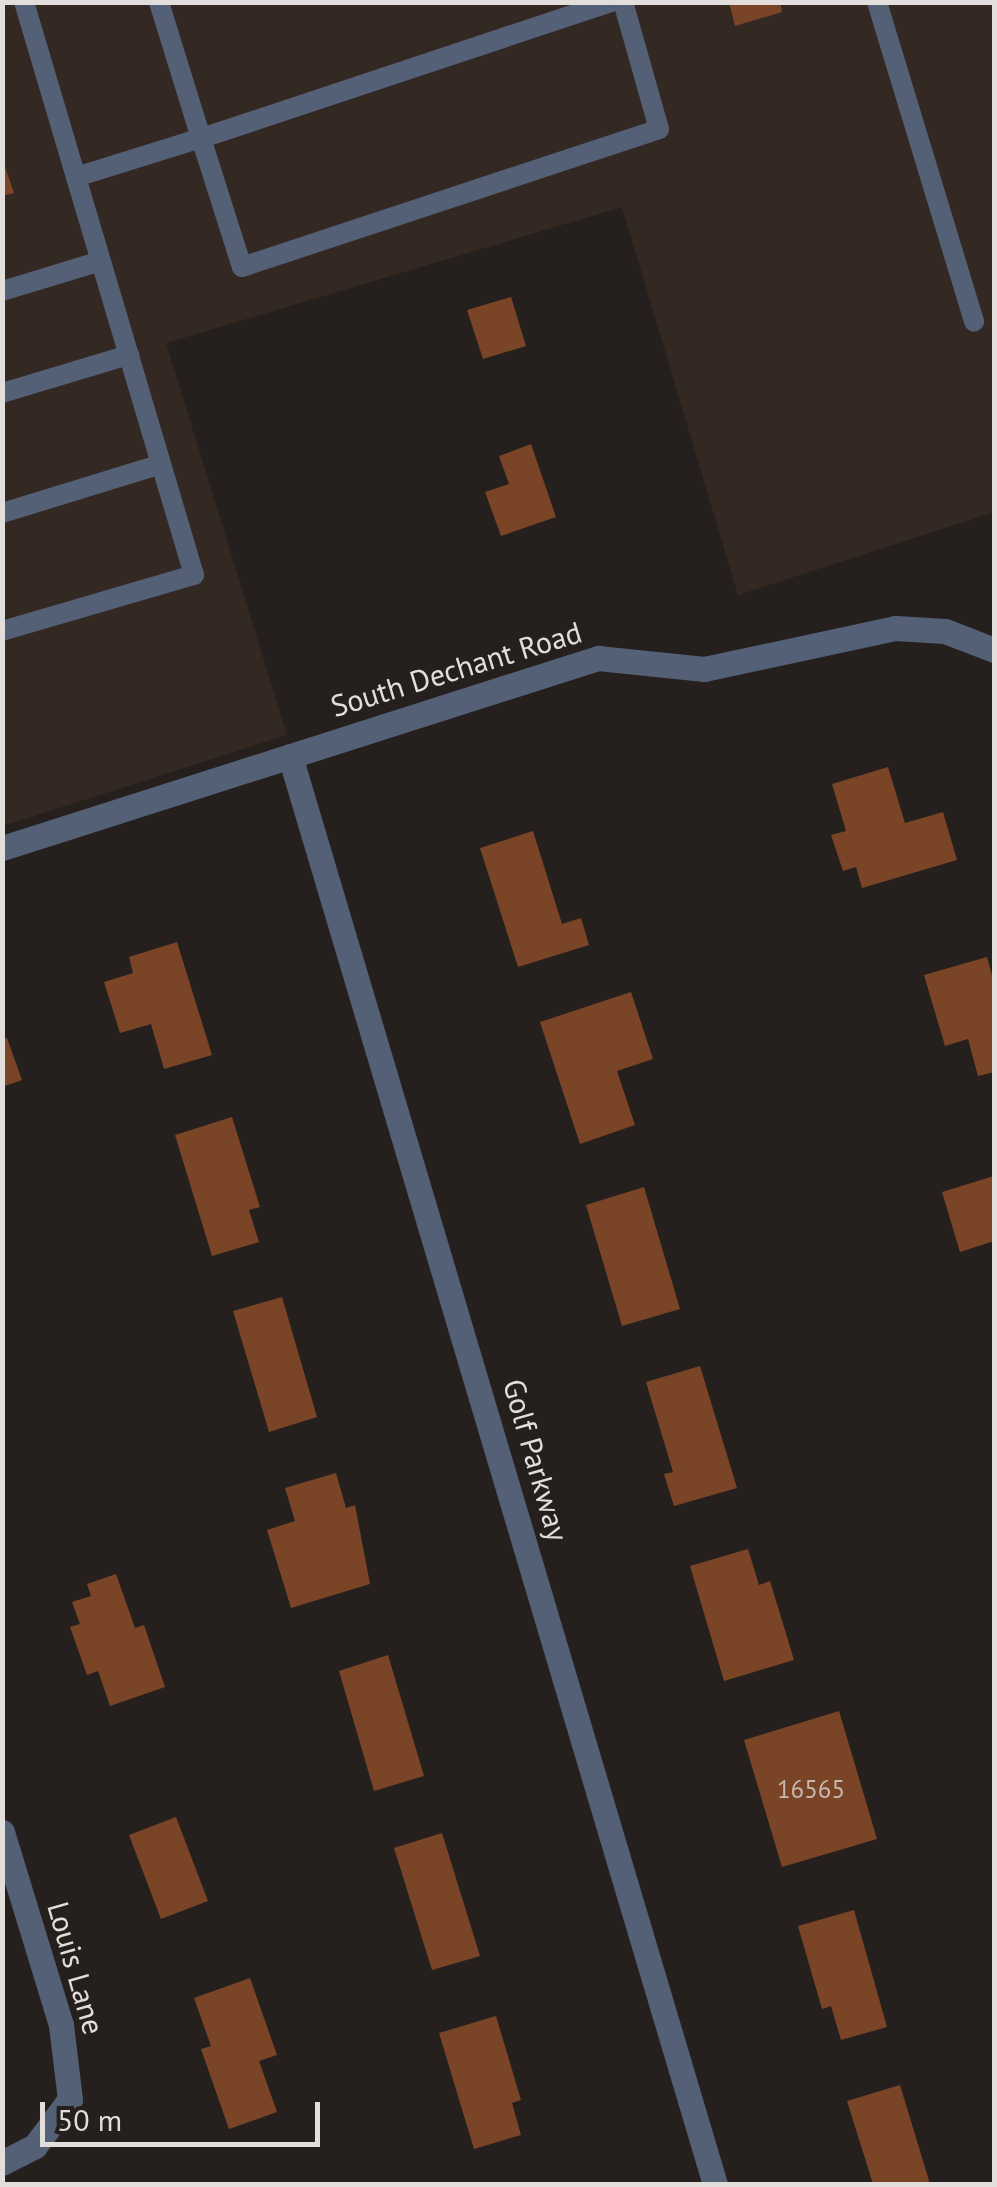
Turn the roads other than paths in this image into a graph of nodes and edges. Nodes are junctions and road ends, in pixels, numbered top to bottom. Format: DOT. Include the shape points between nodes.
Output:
graph roads {
  1 [pos="24,2"];
  2 [pos="158,2"];
  3 [pos="611,2"];
  4 [pos="623,2"];
  5 [pos="878,2"];
  6 [pos="201,138"];
  7 [pos="76,177"];
  8 [pos="101,261"];
  9 [pos="2,291"];
  10 [pos="974,322"];
  11 [pos="129,355"];
  12 [pos="2,392"];
  13 [pos="161,464"];
  14 [pos="2,513"];
  15 [pos="2,631"];
  16 [pos="994,650"];
  17 [pos="290,756"];
  18 [pos="2,848"];
  19 [pos="2,1832"];
  20 [pos="2,2163"];
  21 [pos="715,2184"];
  1 -- 7 [label="lane"];
  2 -- 6 [label="lane"];
  3 -- 6 [label="lane"];
  4 -- 6 [label="lane" via="659,129 242,267"];
  5 -- 10 [label="lane"];
  6 -- 7 [label="lane"];
  7 -- 8 [label="lane"];
  8 -- 9 [label="lane"];
  8 -- 11 [label="lane"];
  11 -- 12 [label="lane"];
  11 -- 13 [label="lane"];
  13 -- 14 [label="lane"];
  13 -- 15 [label="lane" via="194,574"];
  16 -- 17 [label="street, South Dechant Road" via="945,631 895,628 704,669 598,658"];
  17 -- 18 [label="street, South Dechant Road"];
  17 -- 21 [label="street, Golf Parkway"];
  19 -- 20 [label="street, Louis Lane" via="69,2064 70,2099 36,2146"];
}
